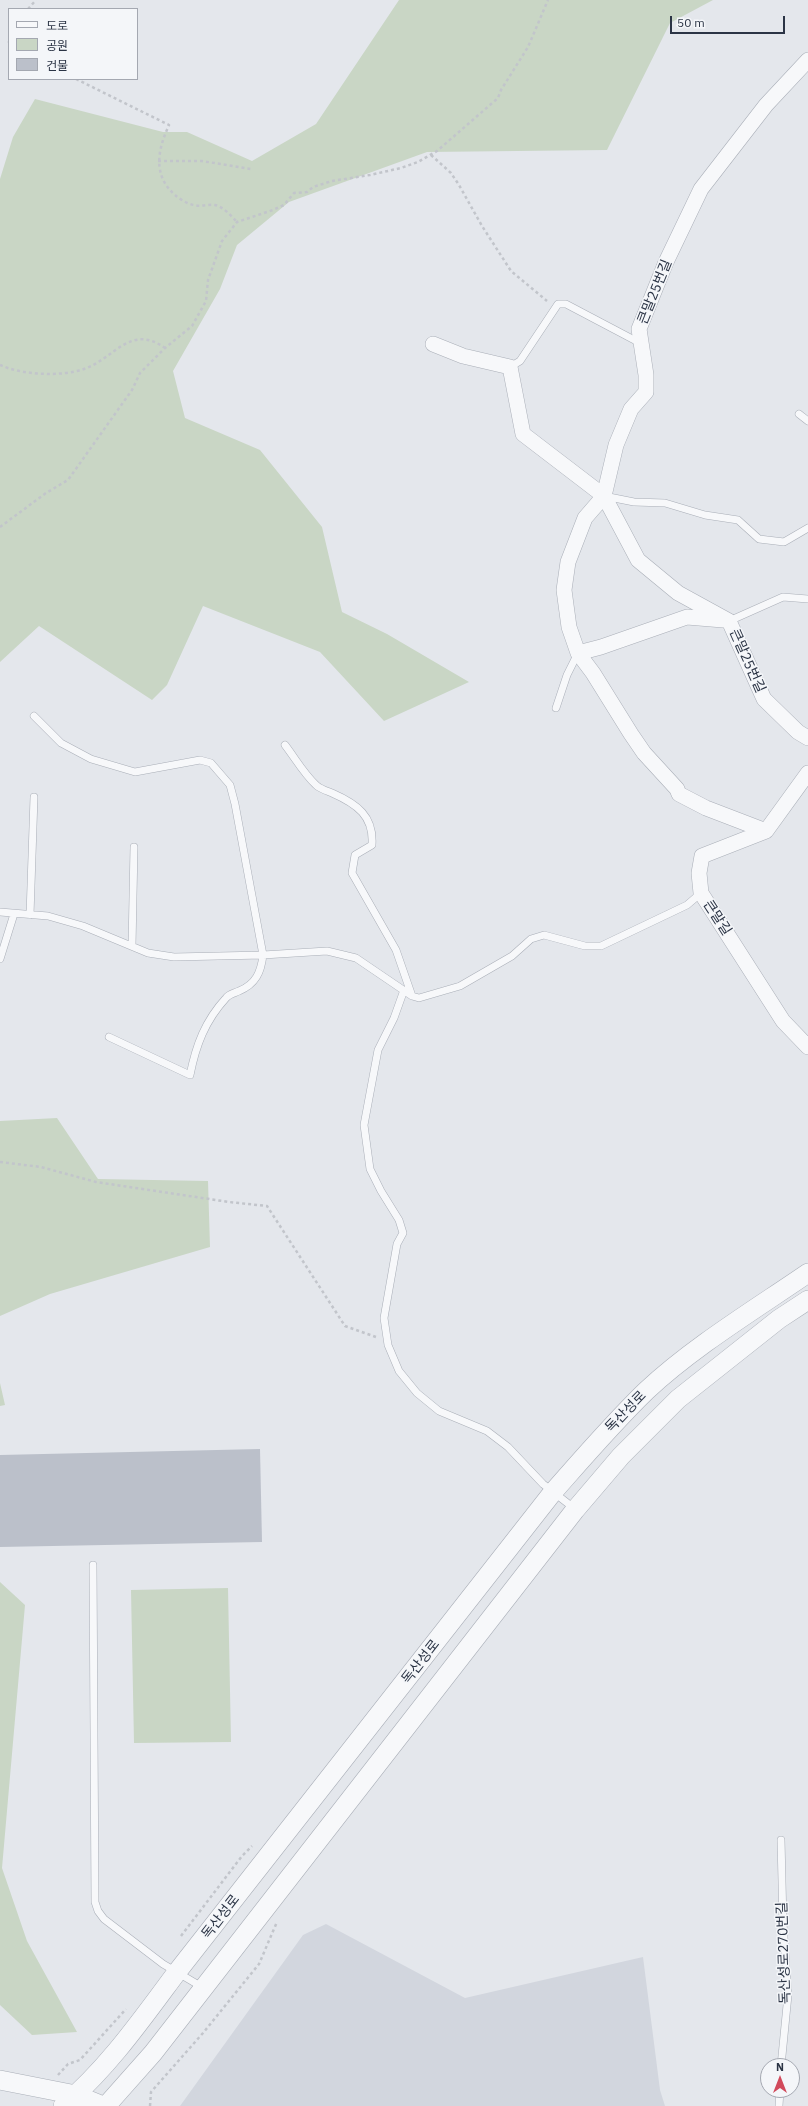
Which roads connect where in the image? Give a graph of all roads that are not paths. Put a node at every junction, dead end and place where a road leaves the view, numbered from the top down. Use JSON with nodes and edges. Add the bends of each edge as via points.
{"nodes":[{"id":1,"x":808,"y":60,"type":"edge"},
{"id":2,"x":640,"y":343,"type":"junction"},
{"id":3,"x":433,"y":344,"type":"dead end"},
{"id":4,"x":510,"y":367,"type":"junction"},
{"id":5,"x":799,"y":414,"type":"dead end"},
{"id":6,"x":808,"y":421,"type":"edge"},
{"id":7,"x":604,"y":496,"type":"junction"},
{"id":8,"x":808,"y":528,"type":"edge"},
{"id":9,"x":808,"y":599,"type":"edge"},
{"id":10,"x":729,"y":621,"type":"junction"},
{"id":11,"x":578,"y":653,"type":"junction"},
{"id":12,"x":556,"y":708,"type":"dead end"},
{"id":13,"x":34,"y":716,"type":"dead end"},
{"id":14,"x":808,"y":738,"type":"edge"},
{"id":15,"x":285,"y":746,"type":"dead end"},
{"id":16,"x":808,"y":773,"type":"edge"},
{"id":17,"x":34,"y":797,"type":"dead end"},
{"id":18,"x":766,"y":831,"type":"junction"},
{"id":19,"x":134,"y":847,"type":"dead end"},
{"id":20,"x":701,"y":893,"type":"junction"},
{"id":21,"x":0,"y":912,"type":"edge"},
{"id":22,"x":14,"y":914,"type":"junction"},
{"id":23,"x":30,"y":915,"type":"junction"},
{"id":24,"x":132,"y":946,"type":"junction"},
{"id":25,"x":263,"y":955,"type":"junction"},
{"id":26,"x":0,"y":960,"type":"edge"},
{"id":27,"x":404,"y":990,"type":"junction"},
{"id":28,"x":412,"y":996,"type":"junction"},
{"id":29,"x":108,"y":1037,"type":"dead end"},
{"id":30,"x":808,"y":1047,"type":"edge"},
{"id":31,"x":808,"y":1274,"type":"edge"},
{"id":32,"x":808,"y":1300,"type":"edge"},
{"id":33,"x":554,"y":1492,"type":"junction"},
{"id":34,"x":575,"y":1510,"type":"junction"},
{"id":35,"x":93,"y":1565,"type":"dead end"},
{"id":36,"x":781,"y":1840,"type":"dead end"},
{"id":37,"x":177,"y":1972,"type":"junction"},
{"id":38,"x":203,"y":1988,"type":"junction"},
{"id":39,"x":782,"y":2058,"type":"edge"},
{"id":40,"x":0,"y":2080,"type":"edge"},
{"id":41,"x":69,"y":2100,"type":"edge"},
{"id":42,"x":104,"y":2106,"type":"edge"}],
"edges":[{"from":1,"to":2,"type":"street","name":"큰말25번길","via":[[766,105],[701,189],[666,262],[639,329]]},
{"from":2,"to":4,"type":"lane","via":[[566,304],[558,304],[520,361]]},
{"from":2,"to":7,"type":"street","name":"큰말25번길","via":[[646,375],[646,392],[631,408],[616,445]]},
{"from":3,"to":4,"type":"street","via":[[463,356]]},
{"from":4,"to":7,"type":"street","via":[[523,434]]},
{"from":5,"to":6,"type":"lane"},
{"from":7,"to":8,"type":"lane","via":[[634,502],[666,503],[738,520],[759,539],[784,542]]},
{"from":7,"to":10,"type":"street","name":"큰말25번길","via":[[638,560],[678,593]]},
{"from":7,"to":11,"type":"street","via":[[585,518],[568,562],[564,590],[569,627]]},
{"from":9,"to":10,"type":"lane","via":[[783,597]]},
{"from":10,"to":11,"type":"street","via":[[687,617]]},
{"from":10,"to":14,"type":"street","name":"큰말25번길","via":[[764,700]]},
{"from":11,"to":12,"type":"lane","via":[[567,675]]},
{"from":11,"to":18,"type":"street","via":[[644,753],[679,794],[706,808]]},
{"from":13,"to":25,"type":"lane","via":[[61,743],[91,759],[135,772],[200,760],[211,763],[230,785],[232,792]]},
{"from":15,"to":28,"type":"lane","via":[[316,786],[362,810],[369,823],[373,832],[372,845],[355,855],[352,873],[396,950]]},
{"from":16,"to":18,"type":"street"},
{"from":17,"to":23,"type":"lane"},
{"from":18,"to":20,"type":"street","name":"큰말길","via":[[702,856],[699,873]]},
{"from":19,"to":24,"type":"lane"},
{"from":20,"to":28,"type":"lane","via":[[687,905],[601,946],[585,946],[544,935],[531,939],[512,956],[460,986],[419,998]]},
{"from":20,"to":30,"type":"street","name":"큰말길","via":[[783,1021]]},
{"from":21,"to":22,"type":"lane"},
{"from":22,"to":23,"type":"lane"},
{"from":22,"to":26,"type":"lane"},
{"from":23,"to":24,"type":"lane","via":[[55,918],[83,926]]},
{"from":24,"to":25,"type":"lane","via":[[148,953],[174,957]]},
{"from":25,"to":27,"type":"lane","via":[[327,951],[356,958]]},
{"from":25,"to":29,"type":"lane","via":[[261,972],[249,987],[227,996],[208,1020],[195,1050],[190,1075]]},
{"from":27,"to":28,"type":"lane"},
{"from":27,"to":33,"type":"lane","via":[[378,1050],[364,1125],[370,1169],[399,1220],[403,1233],[397,1244],[384,1318],[387,1341],[399,1370],[417,1392],[439,1411],[487,1431],[508,1447]]},
{"from":31,"to":33,"type":"street","name":"독산성로","via":[[711,1339],[646,1391]]},
{"from":32,"to":34,"type":"street","name":"독산성로","via":[[779,1319],[678,1399],[621,1456]]},
{"from":33,"to":34,"type":"lane"},
{"from":33,"to":37,"type":"street","name":"독산성로"},
{"from":34,"to":38,"type":"street","name":"독산성로"},
{"from":35,"to":37,"type":"lane","via":[[95,1902],[104,1920]]},
{"from":36,"to":39,"type":"lane","name":"독산성로270번길","via":[[788,1995]]},
{"from":37,"to":38,"type":"lane"},
{"from":37,"to":41,"type":"street","name":"독산성로","via":[[128,2038]]},
{"from":38,"to":42,"type":"street","name":"독산성로","via":[[153,2053]]},
{"from":40,"to":41,"type":"street","name":"독산성로"},
{"from":41,"to":42,"type":"street","name":"독산성로"}]}
